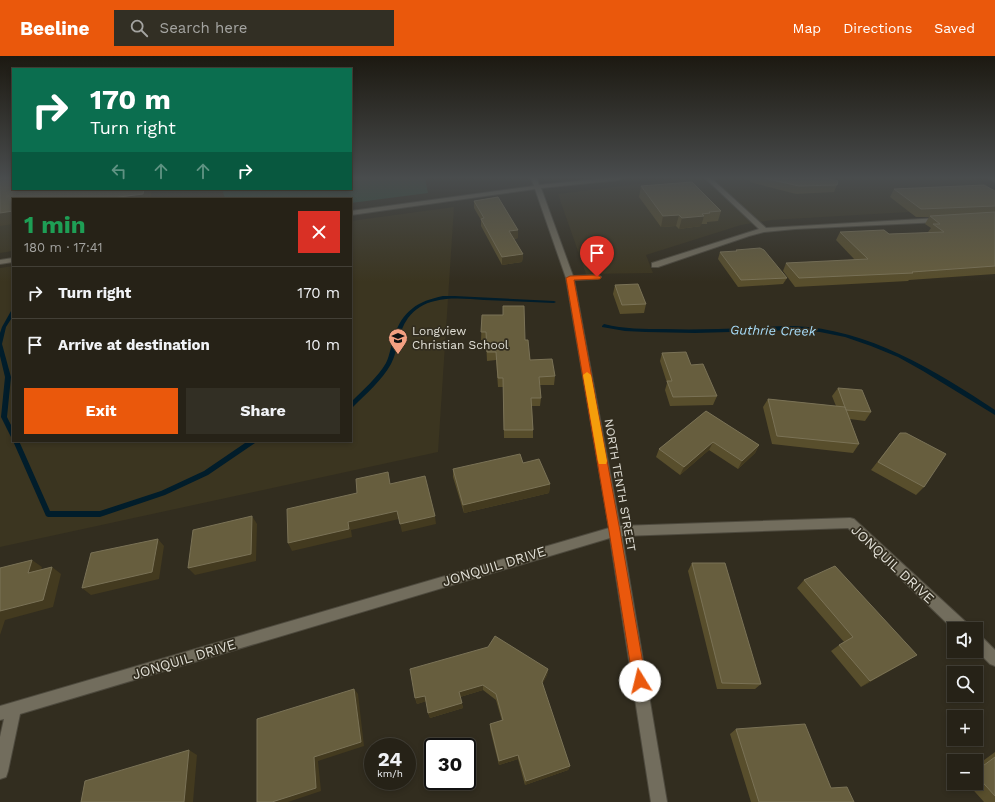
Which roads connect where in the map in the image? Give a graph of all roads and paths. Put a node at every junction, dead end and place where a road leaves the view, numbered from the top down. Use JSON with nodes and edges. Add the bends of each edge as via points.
{"nodes":[{"id":1,"x":546,"y":213,"type":"edge"},
{"id":2,"x":745,"y":213,"type":"edge"},
{"id":3,"x":944,"y":220,"type":"edge"},
{"id":4,"x":764,"y":230,"type":"junction"},
{"id":5,"x":12,"y":260,"type":"edge"},
{"id":6,"x":0,"y":262,"type":"edge"},
{"id":7,"x":655,"y":265,"type":"dead end"},
{"id":8,"x":597,"y":277,"type":"dead end"},
{"id":9,"x":570,"y":278,"type":"junction"},
{"id":10,"x":615,"y":531,"type":"junction"},
{"id":11,"x":956,"y":622,"type":"edge"},
{"id":12,"x":983,"y":648,"type":"edge"},
{"id":13,"x":995,"y":659,"type":"edge"},
{"id":14,"x":7,"y":711,"type":"edge"},
{"id":15,"x":0,"y":771,"type":"edge"},
{"id":16,"x":659,"y":802,"type":"edge"}],
"edges":[{"from":1,"to":9,"type":"street","name":"NORTH TENTH STREET"},
{"from":2,"to":4,"type":"street"},
{"from":3,"to":4,"type":"street"},
{"from":4,"to":7,"type":"street"},
{"from":5,"to":6,"type":"street"},
{"from":8,"to":9,"type":"street"},
{"from":9,"to":10,"type":"street","name":"NORTH TENTH STREET"},
{"from":10,"to":11,"type":"street","name":"JONQUIL DRIVE","via":[[850,523]]},
{"from":10,"to":14,"type":"street","name":"JONQUIL DRIVE"},
{"from":10,"to":16,"type":"street","name":"NORTH TENTH STREET"},
{"from":12,"to":13,"type":"street"},
{"from":14,"to":15,"type":"street"}]}
